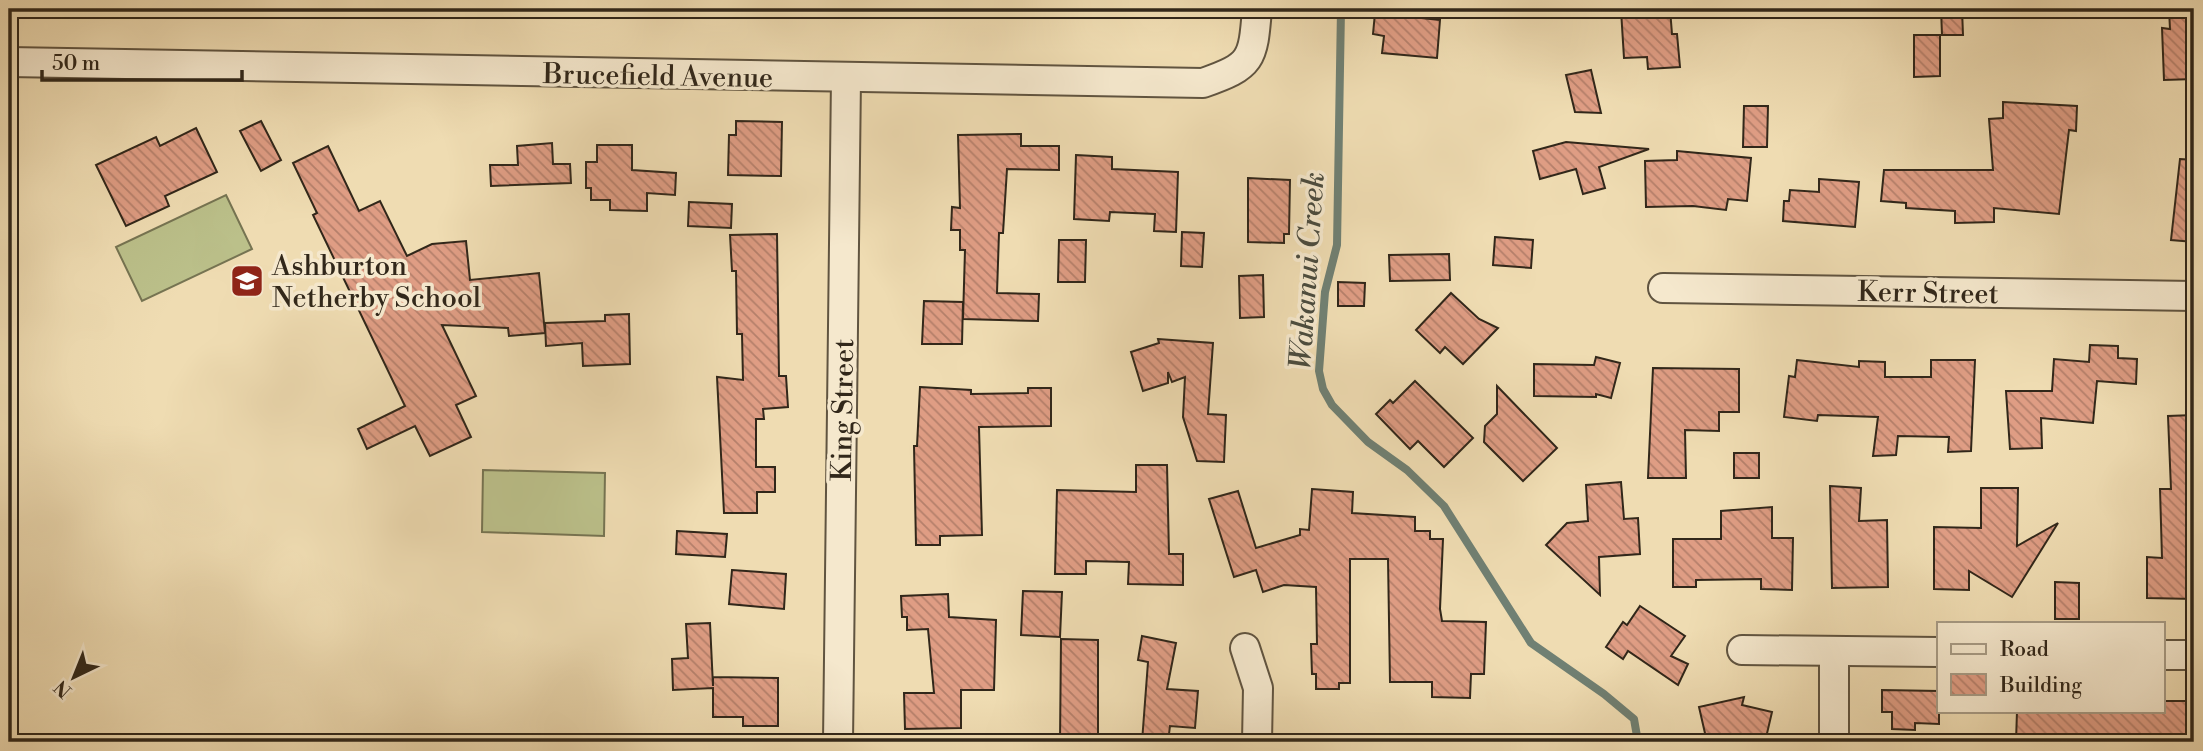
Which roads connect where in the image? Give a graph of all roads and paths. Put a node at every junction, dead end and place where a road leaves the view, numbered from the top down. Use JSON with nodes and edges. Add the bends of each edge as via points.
{"nodes":[{"id":1,"x":1257,"y":9,"type":"edge"},
{"id":2,"x":9,"y":62,"type":"edge"},
{"id":3,"x":846,"y":78,"type":"junction"},
{"id":4,"x":1663,"y":288,"type":"dead end"},
{"id":5,"x":2194,"y":296,"type":"edge"},
{"id":6,"x":1245,"y":648,"type":"dead end"},
{"id":7,"x":1742,"y":650,"type":"dead end"},
{"id":8,"x":1834,"y":651,"type":"junction"},
{"id":9,"x":1937,"y":652,"type":"edge"},
{"id":10,"x":2164,"y":655,"type":"edge"},
{"id":11,"x":2194,"y":655,"type":"edge"},
{"id":12,"x":838,"y":742,"type":"edge"},
{"id":13,"x":1257,"y":742,"type":"edge"},
{"id":14,"x":1834,"y":742,"type":"edge"}],
"edges":[{"from":1,"to":3,"type":"street","name":"Brucefield Avenue","via":[[1249,58],[1238,71],[1203,83]]},
{"from":2,"to":3,"type":"street","name":"Brucefield Avenue"},
{"from":3,"to":12,"type":"street","name":"King Street"},
{"from":4,"to":5,"type":"street","name":"Kerr Street"},
{"from":6,"to":13,"type":"street","via":[[1258,688]]},
{"from":7,"to":8,"type":"street"},
{"from":8,"to":9,"type":"street"},
{"from":8,"to":14,"type":"street"},
{"from":10,"to":11,"type":"street"}]}
